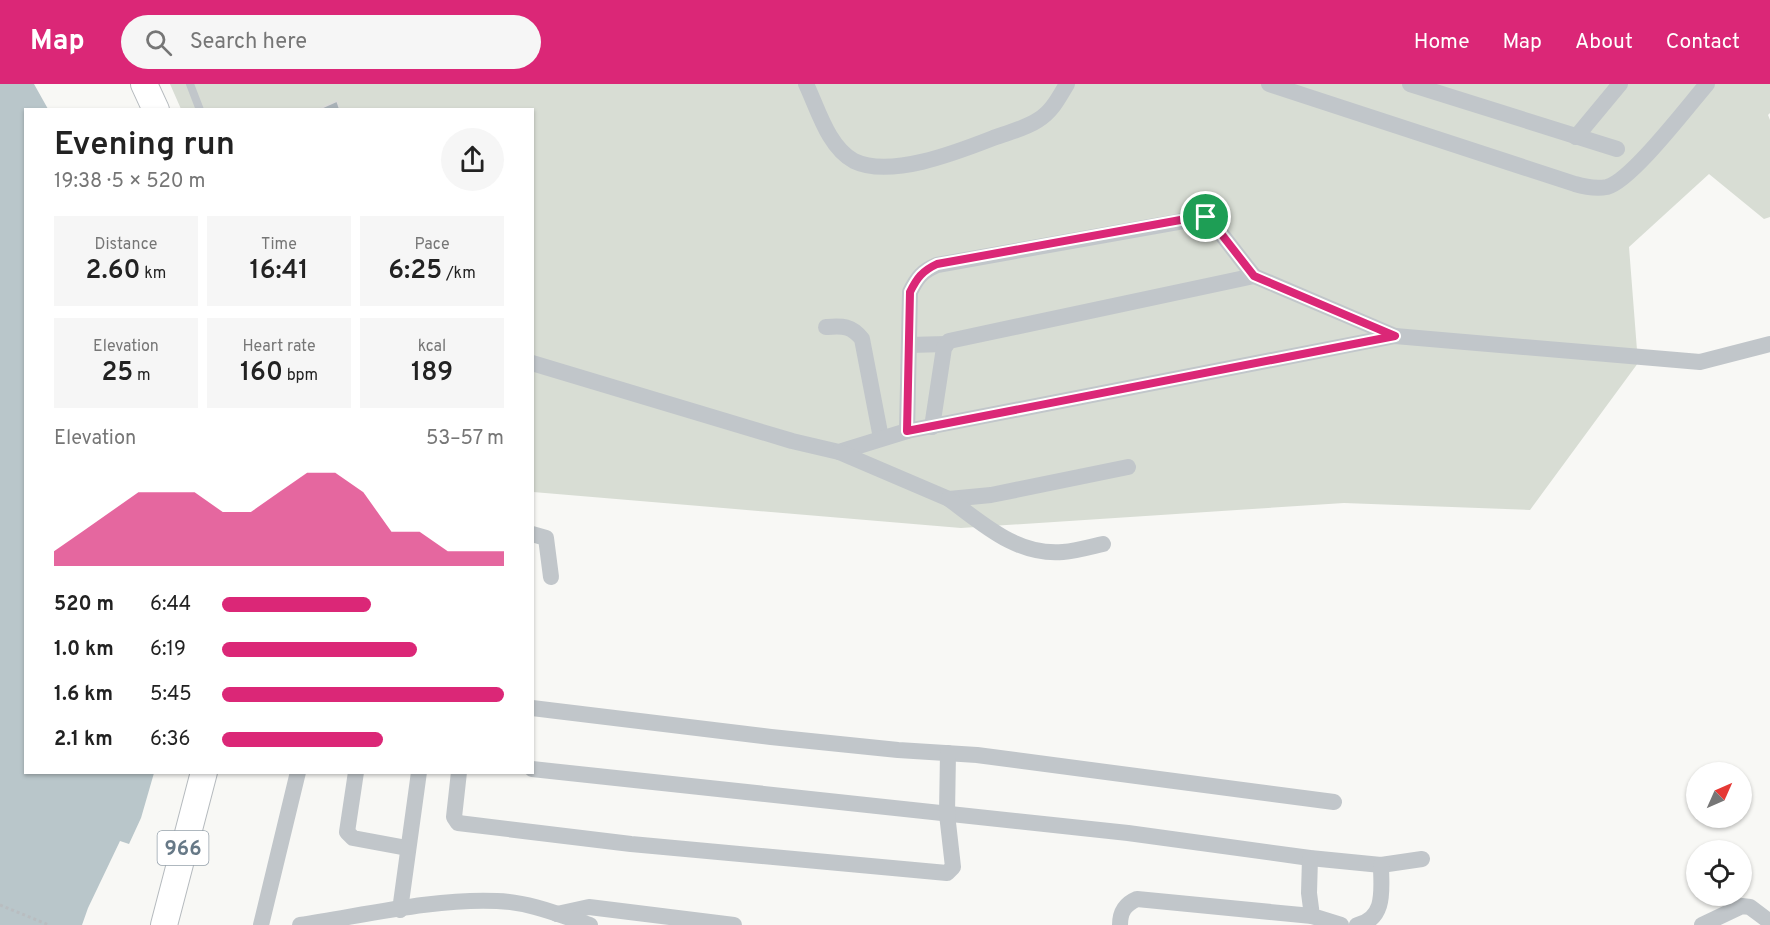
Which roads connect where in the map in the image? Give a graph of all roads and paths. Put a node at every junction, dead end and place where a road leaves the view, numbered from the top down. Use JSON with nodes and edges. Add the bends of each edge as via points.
{"nodes":[{"id":1,"x":144,"y":84,"type":"edge"},
{"id":2,"x":190,"y":84,"type":"edge"},
{"id":3,"x":806,"y":84,"type":"edge"},
{"id":4,"x":1067,"y":84,"type":"edge"},
{"id":5,"x":1269,"y":84,"type":"edge"},
{"id":6,"x":1410,"y":84,"type":"edge"},
{"id":7,"x":1620,"y":84,"type":"edge"},
{"id":8,"x":1707,"y":84,"type":"edge"},
{"id":9,"x":155,"y":108,"type":"edge"},
{"id":10,"x":199,"y":108,"type":"edge"},
{"id":11,"x":1576,"y":137,"type":"junction"},
{"id":12,"x":1617,"y":149,"type":"dead end"},
{"id":13,"x":1254,"y":276,"type":"junction"},
{"id":14,"x":826,"y":327,"type":"dead end"},
{"id":15,"x":1395,"y":336,"type":"junction"},
{"id":16,"x":946,"y":344,"type":"junction"},
{"id":17,"x":1770,"y":344,"type":"edge"},
{"id":18,"x":909,"y":345,"type":"junction"},
{"id":19,"x":534,"y":364,"type":"edge"},
{"id":20,"x":932,"y":427,"type":"junction"},
{"id":21,"x":907,"y":431,"type":"junction"},
{"id":22,"x":881,"y":438,"type":"junction"},
{"id":23,"x":839,"y":452,"type":"junction"},
{"id":24,"x":1128,"y":467,"type":"dead end"},
{"id":25,"x":949,"y":499,"type":"junction"},
{"id":26,"x":534,"y":534,"type":"edge"},
{"id":27,"x":1103,"y":544,"type":"dead end"},
{"id":28,"x":550,"y":577,"type":"dead end"},
{"id":29,"x":534,"y":708,"type":"edge"},
{"id":30,"x":948,"y":753,"type":"junction"},
{"id":31,"x":534,"y":769,"type":"edge"},
{"id":32,"x":203,"y":774,"type":"edge"},
{"id":33,"x":298,"y":774,"type":"edge"},
{"id":34,"x":356,"y":774,"type":"edge"},
{"id":35,"x":419,"y":774,"type":"edge"},
{"id":36,"x":459,"y":774,"type":"edge"},
{"id":37,"x":1334,"y":802,"type":"dead end"},
{"id":38,"x":947,"y":814,"type":"junction"},
{"id":39,"x":407,"y":848,"type":"junction"},
{"id":40,"x":1310,"y":858,"type":"junction"},
{"id":41,"x":1422,"y":859,"type":"dead end"},
{"id":42,"x":1381,"y":865,"type":"junction"},
{"id":43,"x":0,"y":905,"type":"edge"},
{"id":44,"x":400,"y":910,"type":"junction"},
{"id":45,"x":556,"y":914,"type":"junction"},
{"id":46,"x":1312,"y":916,"type":"junction"},
{"id":47,"x":1770,"y":922,"type":"edge"},
{"id":48,"x":49,"y":925,"type":"edge"},
{"id":49,"x":164,"y":925,"type":"edge"},
{"id":50,"x":261,"y":925,"type":"edge"},
{"id":51,"x":300,"y":925,"type":"edge"},
{"id":52,"x":590,"y":925,"type":"edge"},
{"id":53,"x":734,"y":925,"type":"edge"},
{"id":54,"x":1120,"y":925,"type":"edge"},
{"id":55,"x":1341,"y":925,"type":"edge"},
{"id":56,"x":1357,"y":925,"type":"edge"},
{"id":57,"x":1701,"y":925,"type":"edge"}],
"edges":[{"from":1,"to":9,"type":"main road"},
{"from":2,"to":10,"type":"lane"},
{"from":3,"to":4,"type":"street","via":[[838,148],[861,163],[892,166],[952,155],[1024,127],[1050,111]]},
{"from":5,"to":8,"type":"street","via":[[1594,188],[1609,187],[1631,170]]},
{"from":6,"to":11,"type":"street"},
{"from":7,"to":11,"type":"street"},
{"from":11,"to":12,"type":"street"},
{"from":13,"to":15,"type":"street"},
{"from":13,"to":16,"type":"street"},
{"from":13,"to":18,"type":"street","via":[[1206,217],[937,264],[916,278],[910,292]]},
{"from":14,"to":22,"type":"street","via":[[845,325],[861,339]]},
{"from":15,"to":17,"type":"street","via":[[1700,362]]},
{"from":15,"to":20,"type":"street"},
{"from":16,"to":18,"type":"street"},
{"from":16,"to":20,"type":"street"},
{"from":18,"to":21,"type":"street"},
{"from":19,"to":23,"type":"street"},
{"from":20,"to":21,"type":"street"},
{"from":21,"to":22,"type":"street"},
{"from":22,"to":23,"type":"street"},
{"from":23,"to":25,"type":"street"},
{"from":24,"to":25,"type":"street","via":[[992,495]]},
{"from":25,"to":27,"type":"street","via":[[1006,541],[1027,549],[1062,553]]},
{"from":26,"to":28,"type":"street","via":[[546,537]]},
{"from":29,"to":30,"type":"street","via":[[771,737]]},
{"from":30,"to":37,"type":"street"},
{"from":30,"to":38,"type":"street"},
{"from":31,"to":38,"type":"street"},
{"from":32,"to":49,"type":"main road","number":"966"},
{"from":33,"to":50,"type":"street"},
{"from":34,"to":39,"type":"street","via":[[347,832],[353,838]]},
{"from":35,"to":39,"type":"street"},
{"from":36,"to":38,"type":"street","via":[[454,817],[458,823],[631,844],[947,873],[952,867]]},
{"from":38,"to":40,"type":"street"},
{"from":39,"to":44,"type":"street"},
{"from":40,"to":42,"type":"street"},
{"from":40,"to":46,"type":"street"},
{"from":41,"to":42,"type":"street"},
{"from":42,"to":56,"type":"street","via":[[1382,903],[1369,920]]},
{"from":43,"to":48,"type":"path"},
{"from":44,"to":45,"type":"street","via":[[498,901]]},
{"from":44,"to":51,"type":"street"},
{"from":45,"to":52,"type":"street"},
{"from":45,"to":53,"type":"street","via":[[589,907]]},
{"from":46,"to":54,"type":"street","via":[[1137,899],[1123,909]]},
{"from":46,"to":55,"type":"street"},
{"from":47,"to":57,"type":"street","via":[[1750,907],[1742,906]]}]}
